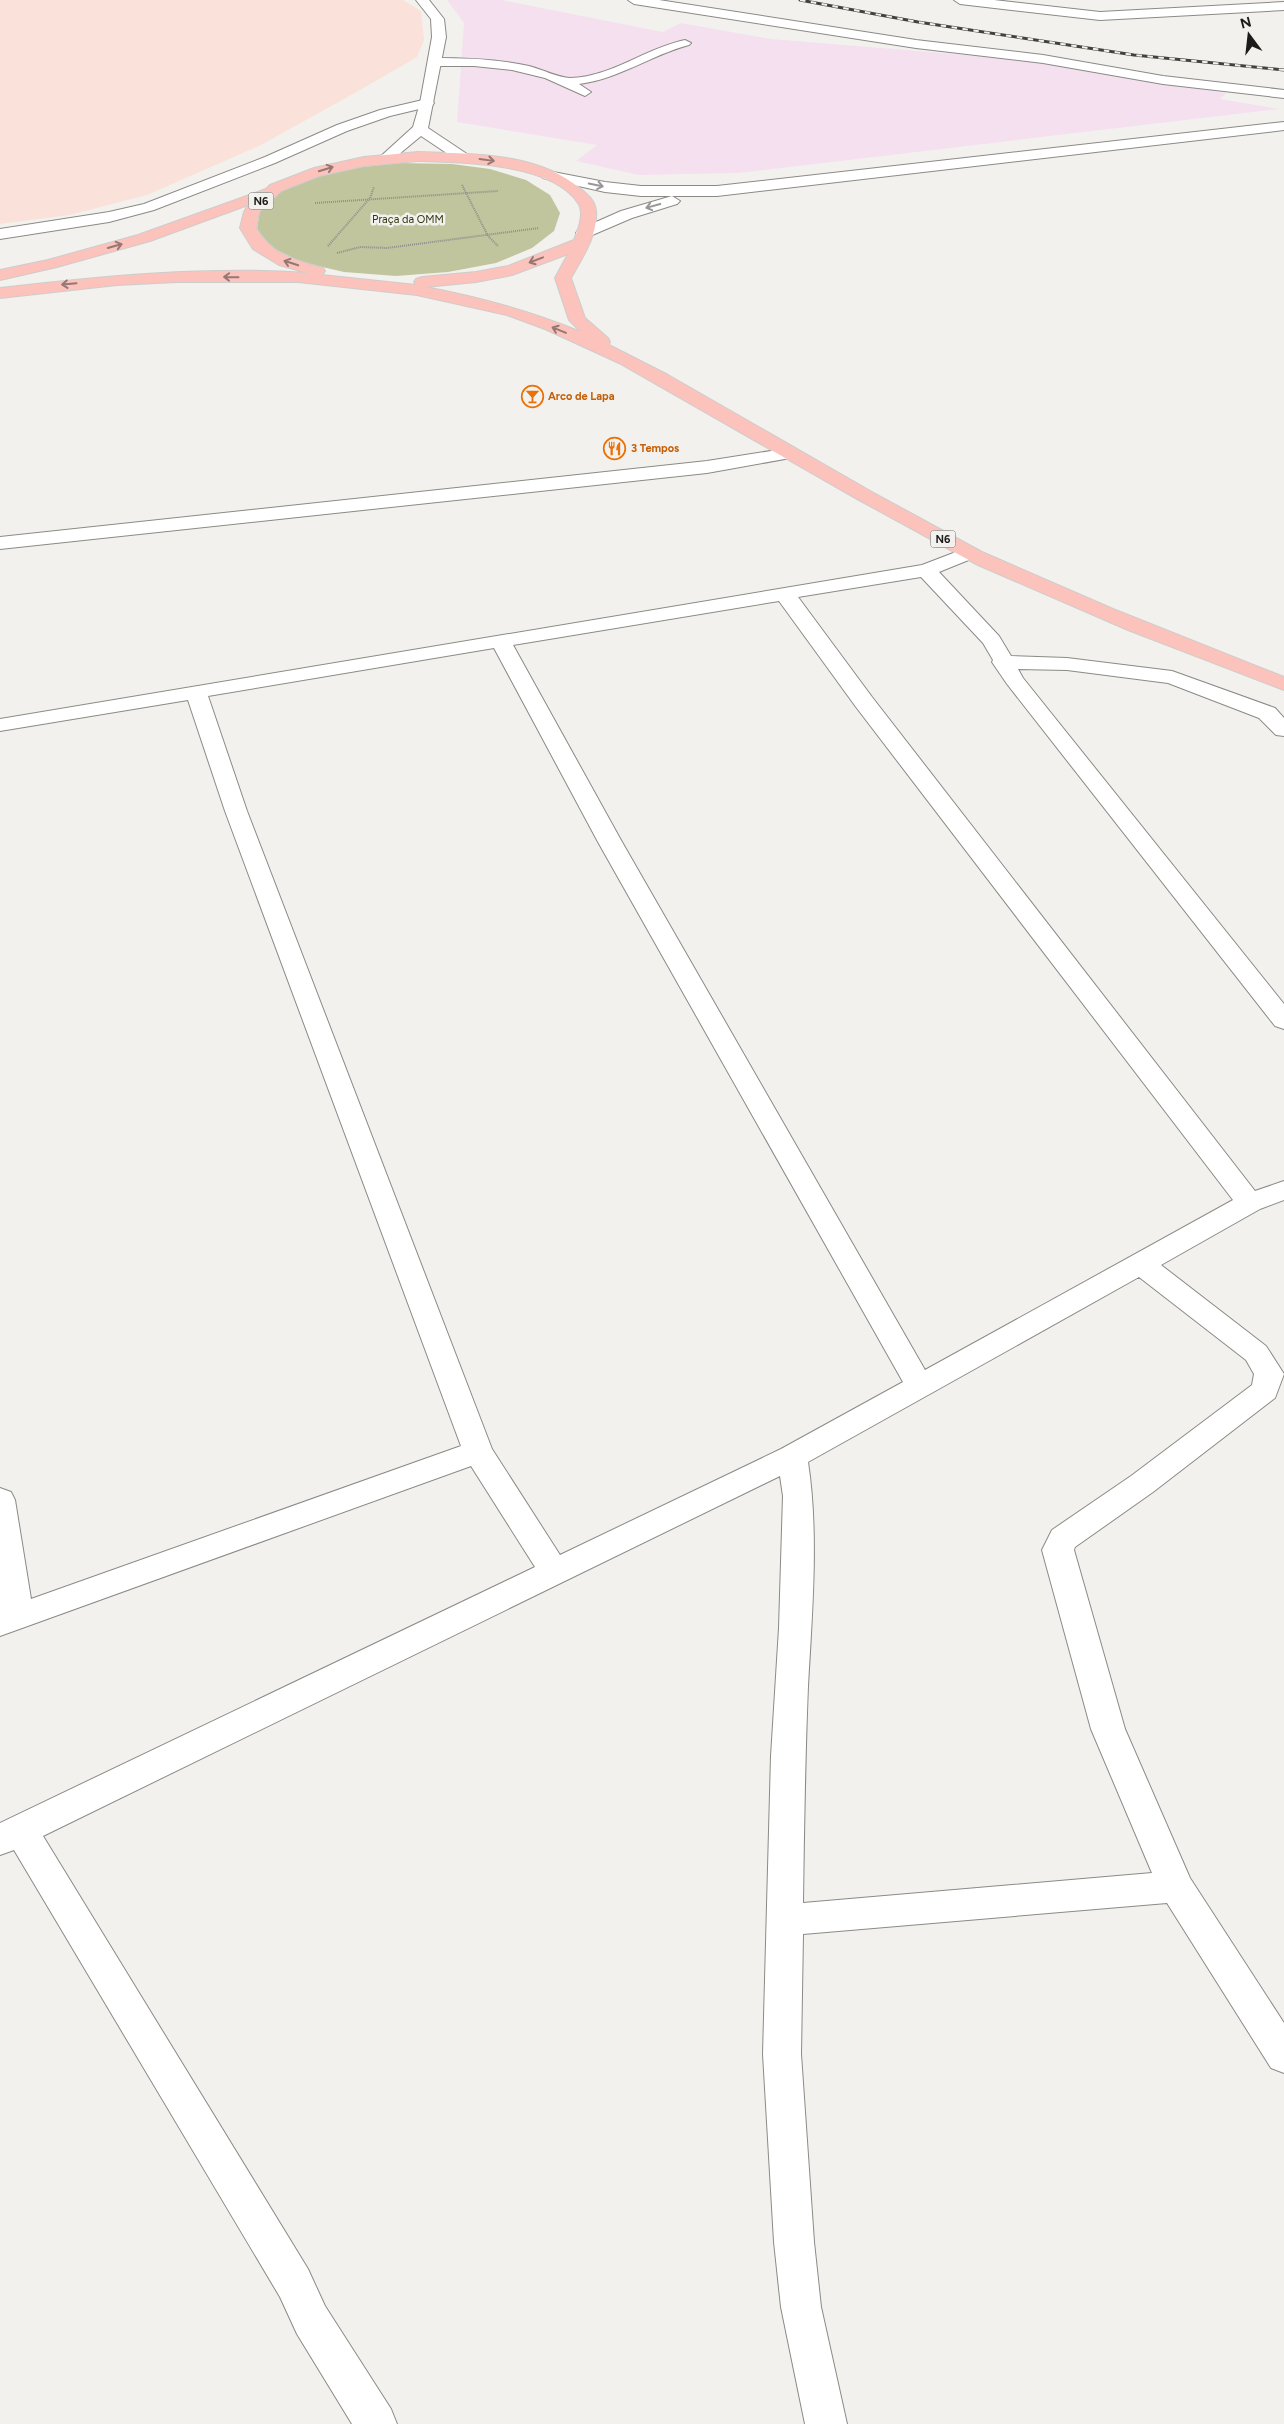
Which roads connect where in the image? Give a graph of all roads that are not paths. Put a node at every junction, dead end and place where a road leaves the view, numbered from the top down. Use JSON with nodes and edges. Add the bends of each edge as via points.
{"nodes":[{"id":1,"x":422,"y":0,"type":"edge"},
{"id":2,"x":634,"y":0,"type":"edge"},
{"id":3,"x":960,"y":0,"type":"edge"},
{"id":4,"x":1284,"y":6,"type":"edge"},
{"id":5,"x":685,"y":43,"type":"dead end"},
{"id":6,"x":434,"y":62,"type":"junction"},
{"id":7,"x":568,"y":82,"type":"junction"},
{"id":8,"x":585,"y":92,"type":"dead end"},
{"id":9,"x":1284,"y":94,"type":"edge"},
{"id":10,"x":427,"y":103,"type":"junction"},
{"id":11,"x":1284,"y":126,"type":"edge"},
{"id":12,"x":420,"y":129,"type":"junction"},
{"id":13,"x":456,"y":156,"type":"junction"},
{"id":14,"x":387,"y":158,"type":"junction"},
{"id":15,"x":548,"y":175,"type":"junction"},
{"id":16,"x":717,"y":191,"type":"junction"},
{"id":17,"x":269,"y":193,"type":"junction"},
{"id":18,"x":584,"y":233,"type":"junction"},
{"id":19,"x":0,"y":234,"type":"edge"},
{"id":20,"x":0,"y":275,"type":"edge"},
{"id":21,"x":368,"y":282,"type":"junction"},
{"id":22,"x":0,"y":292,"type":"edge"},
{"id":23,"x":620,"y":356,"type":"junction"},
{"id":24,"x":790,"y":453,"type":"junction"},
{"id":25,"x":0,"y":543,"type":"edge"},
{"id":26,"x":969,"y":553,"type":"junction"},
{"id":27,"x":926,"y":570,"type":"junction"},
{"id":28,"x":784,"y":593,"type":"junction"},
{"id":29,"x":501,"y":642,"type":"junction"},
{"id":30,"x":1002,"y":662,"type":"junction"},
{"id":31,"x":1284,"y":684,"type":"edge"},
{"id":32,"x":197,"y":694,"type":"junction"},
{"id":33,"x":0,"y":725,"type":"edge"},
{"id":34,"x":1284,"y":730,"type":"edge"},
{"id":35,"x":1284,"y":1021,"type":"edge"},
{"id":36,"x":1284,"y":1190,"type":"edge"},
{"id":37,"x":1250,"y":1203,"type":"junction"},
{"id":38,"x":1140,"y":1263,"type":"junction"},
{"id":39,"x":919,"y":1385,"type":"junction"},
{"id":40,"x":478,"y":1452,"type":"junction"},
{"id":41,"x":792,"y":1456,"type":"junction"},
{"id":42,"x":0,"y":1500,"type":"edge"},
{"id":43,"x":554,"y":1571,"type":"junction"},
{"id":44,"x":9,"y":1619,"type":"edge"},
{"id":45,"x":11,"y":1835,"type":"edge"},
{"id":46,"x":1176,"y":1887,"type":"junction"},
{"id":47,"x":785,"y":1920,"type":"junction"},
{"id":48,"x":1284,"y":2056,"type":"edge"},
{"id":49,"x":376,"y":2424,"type":"edge"},
{"id":50,"x":826,"y":2424,"type":"edge"}],
"edges":[{"from":1,"to":6,"type":"street","via":[[437,19],[439,37]]},
{"from":2,"to":9,"type":"street","via":[[916,44],[1043,59],[1163,80]]},
{"from":3,"to":4,"type":"street","via":[[1100,16]]},
{"from":5,"to":7,"type":"lane","via":[[649,54],[610,74]]},
{"from":6,"to":7,"type":"lane","via":[[518,66]]},
{"from":6,"to":10,"type":"street"},
{"from":7,"to":8,"type":"lane"},
{"from":10,"to":12,"type":"street"},
{"from":10,"to":19,"type":"street","via":[[342,128],[149,207],[109,217]]},
{"from":11,"to":16,"type":"street"},
{"from":12,"to":13,"type":"street"},
{"from":12,"to":14,"type":"street"},
{"from":13,"to":14,"type":"highway","number":"N6"},
{"from":13,"to":15,"type":"highway","number":"N6","one_way":true,"via":[[509,163]]},
{"from":17,"to":14,"type":"highway","number":"N6","one_way":true,"via":[[300,177],[340,165]]},
{"from":15,"to":16,"type":"street","one_way":true,"via":[[641,191]]},
{"from":15,"to":18,"type":"highway","number":"N6","via":[[571,187],[585,201],[589,216]]},
{"from":16,"to":18,"type":"street","one_way":true,"via":[[632,211]]},
{"from":20,"to":17,"type":"highway","number":"N6","one_way":true,"via":[[144,238]]},
{"from":21,"to":17,"type":"highway","number":"N6","one_way":true,"via":[[285,262],[260,246],[248,228],[254,208]]},
{"from":18,"to":21,"type":"highway","number":"N6","one_way":true,"via":[[512,270],[437,282]]},
{"from":18,"to":23,"type":"highway","number":"N6","via":[[563,278],[569,299],[576,320]]},
{"from":21,"to":22,"type":"highway","number":"N6","one_way":true,"via":[[156,278]]},
{"from":23,"to":21,"type":"highway","number":"N6","one_way":true,"via":[[522,316],[475,302]]},
{"from":23,"to":24,"type":"highway","number":"N6"},
{"from":24,"to":25,"type":"street","via":[[708,467]]},
{"from":24,"to":26,"type":"highway","number":"N6"},
{"from":26,"to":27,"type":"street"},
{"from":26,"to":31,"type":"highway","number":"N6","via":[[1138,628]]},
{"from":27,"to":28,"type":"street"},
{"from":27,"to":30,"type":"street","via":[[992,640]]},
{"from":28,"to":29,"type":"street"},
{"from":28,"to":37,"type":"street","via":[[864,702]]},
{"from":29,"to":32,"type":"street"},
{"from":29,"to":39,"type":"street","via":[[610,842]]},
{"from":30,"to":34,"type":"street","via":[[1067,664],[1172,677],[1267,713]]},
{"from":30,"to":35,"type":"street"},
{"from":32,"to":33,"type":"street"},
{"from":32,"to":40,"type":"street","via":[[236,811]]},
{"from":36,"to":37,"type":"street"},
{"from":37,"to":38,"type":"street"},
{"from":38,"to":39,"type":"street"},
{"from":38,"to":46,"type":"street","via":[[1256,1353],[1269,1374],[1266,1390],[1063,1539],[1058,1550],[1108,1729]]},
{"from":39,"to":41,"type":"street"},
{"from":40,"to":43,"type":"street"},
{"from":40,"to":44,"type":"street"},
{"from":41,"to":43,"type":"street"},
{"from":41,"to":47,"type":"street","via":[[798,1496]]},
{"from":42,"to":44,"type":"street"},
{"from":43,"to":45,"type":"street"},
{"from":45,"to":49,"type":"street","via":[[294,2284],[311,2320]]},
{"from":46,"to":47,"type":"street"},
{"from":46,"to":48,"type":"street"},
{"from":47,"to":50,"type":"street","via":[[782,2054],[794,2242],[801,2307]]}]}
